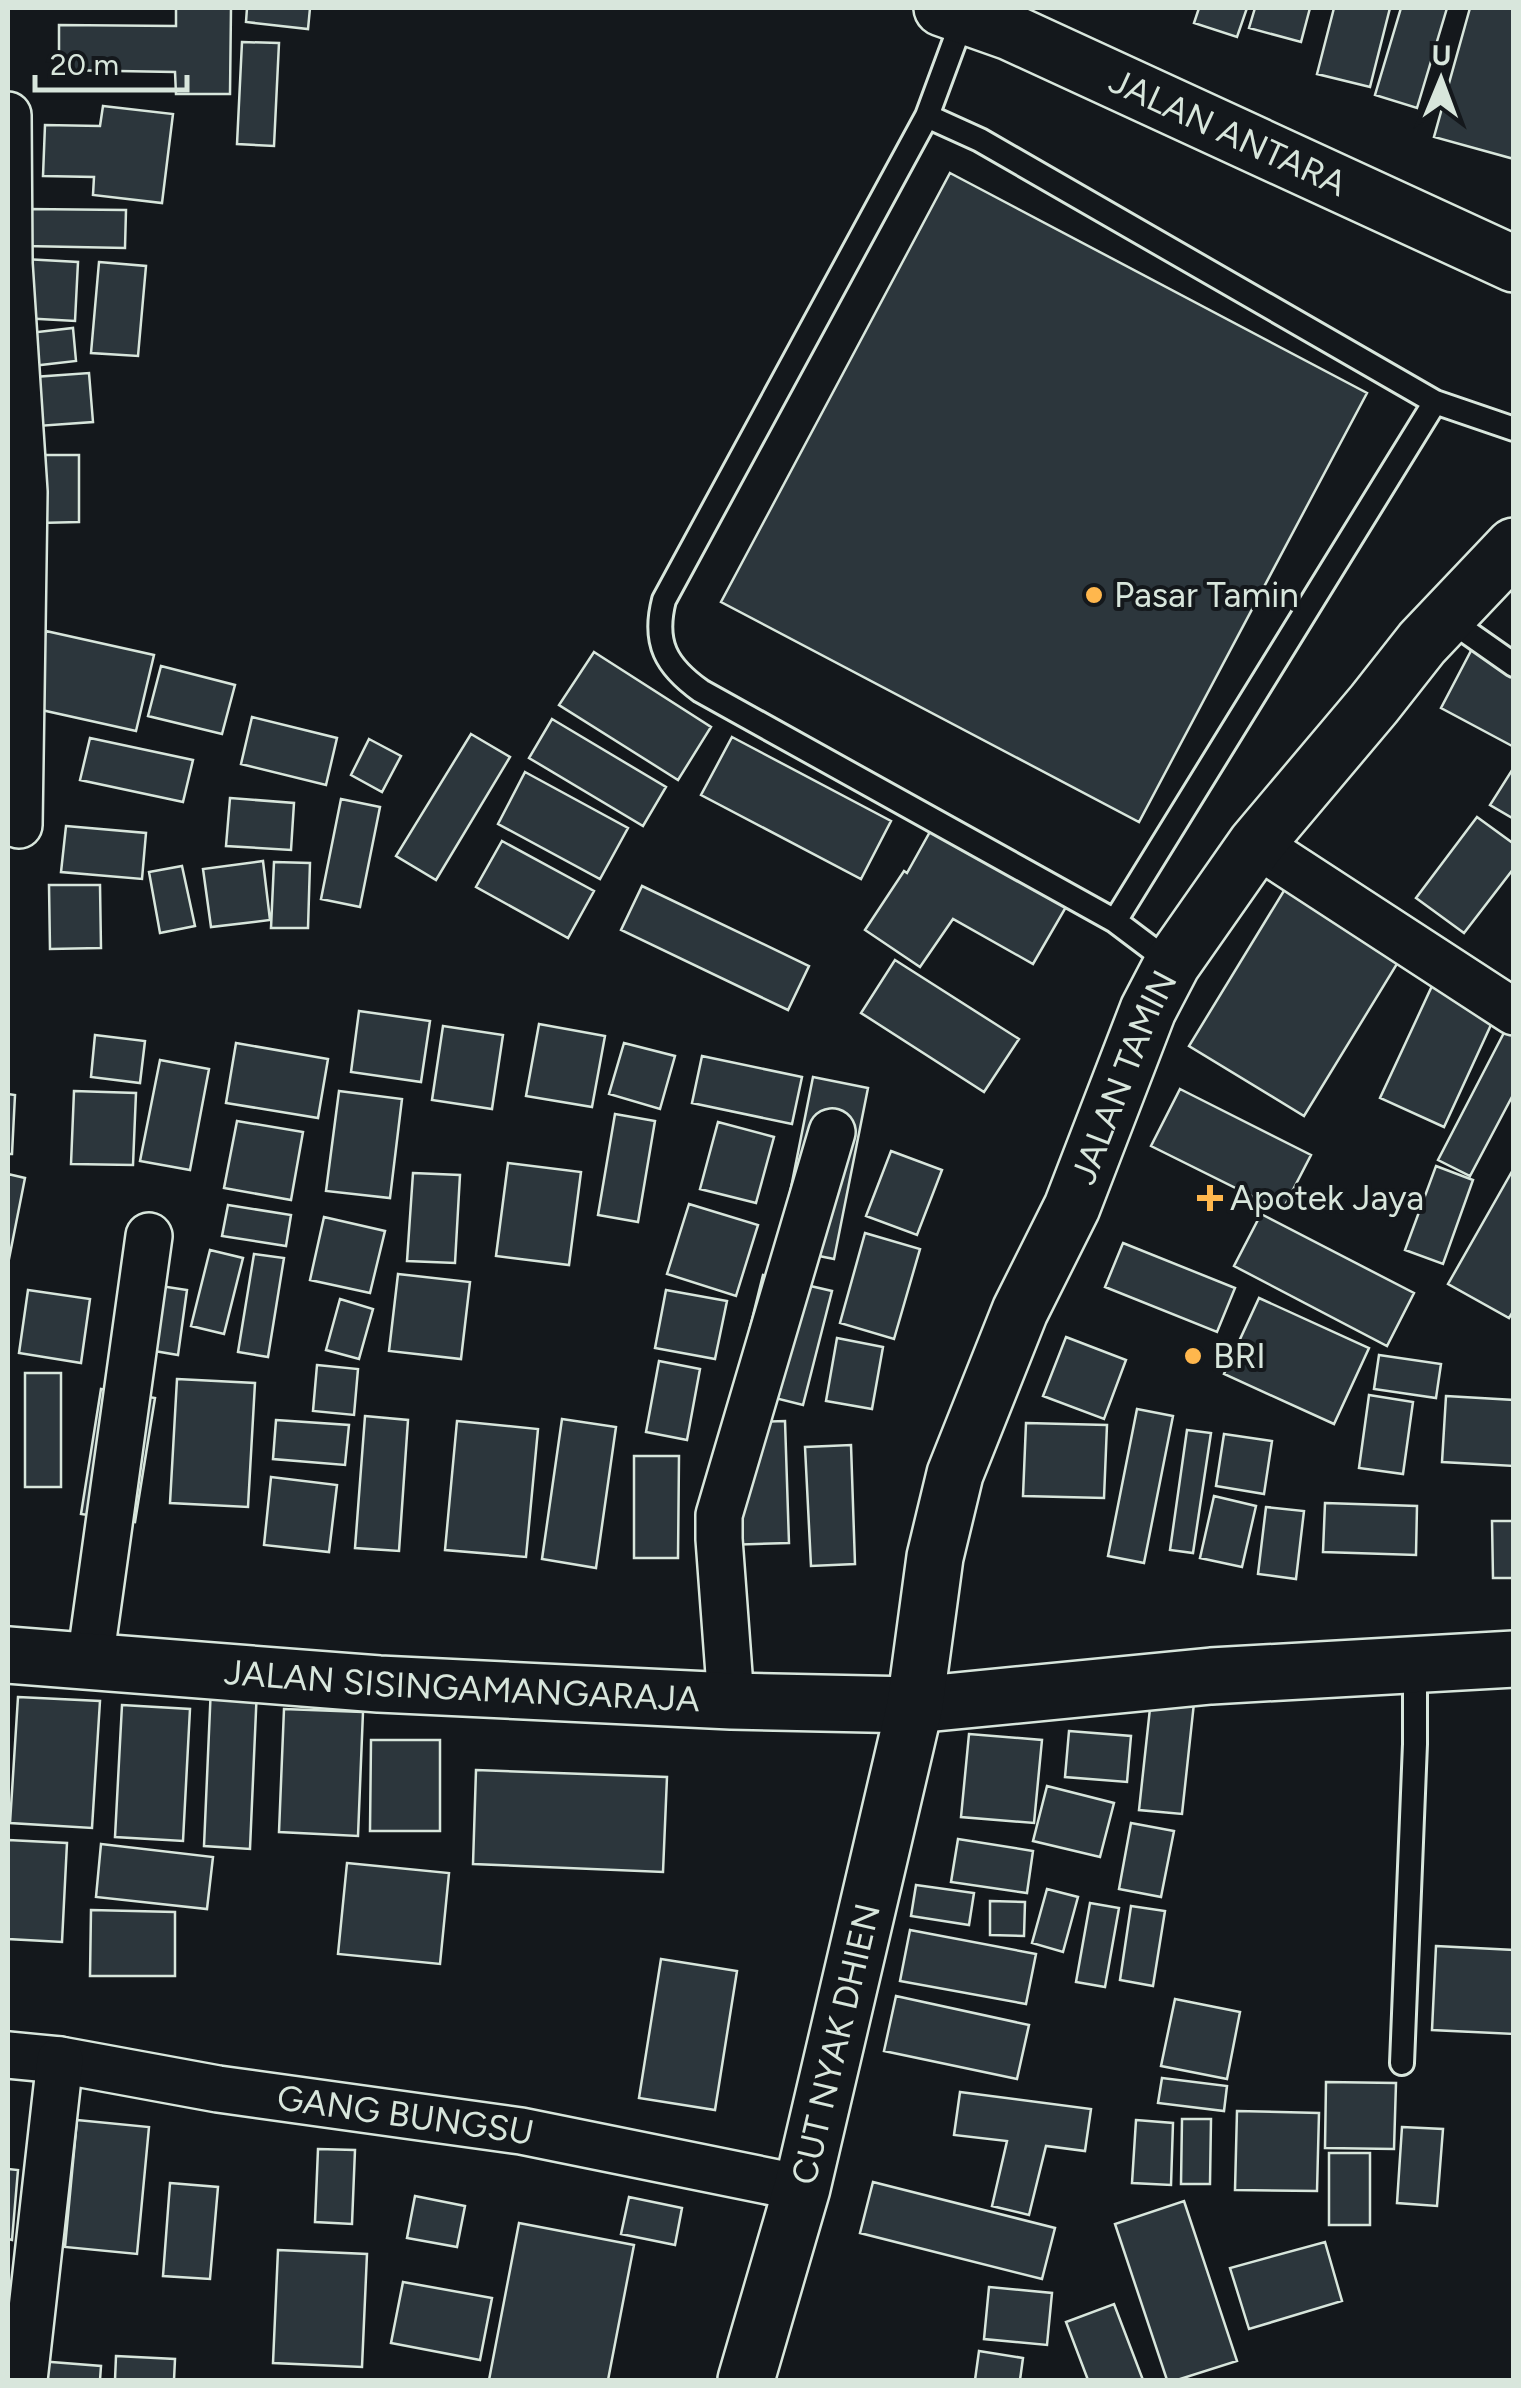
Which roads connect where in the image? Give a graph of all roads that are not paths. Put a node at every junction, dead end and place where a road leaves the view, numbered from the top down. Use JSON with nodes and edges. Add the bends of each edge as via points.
{"nodes":[{"id":1,"x":986,"y":16,"type":"edge"},
{"id":2,"x":8,"y":115,"type":"edge"},
{"id":3,"x":927,"y":116,"type":"junction"},
{"id":4,"x":1514,"y":264,"type":"edge"},
{"id":5,"x":1435,"y":402,"type":"junction"},
{"id":6,"x":1514,"y":429,"type":"edge"},
{"id":7,"x":1514,"y":546,"type":"edge"},
{"id":8,"x":1446,"y":618,"type":"junction"},
{"id":9,"x":14,"y":642,"type":"edge"},
{"id":10,"x":1514,"y":665,"type":"edge"},
{"id":11,"x":18,"y":825,"type":"dead end"},
{"id":12,"x":1256,"y":844,"type":"junction"},
{"id":13,"x":1115,"y":921,"type":"junction"},
{"id":14,"x":1172,"y":964,"type":"junction"},
{"id":15,"x":1514,"y":1012,"type":"edge"},
{"id":16,"x":832,"y":1132,"type":"dead end"},
{"id":17,"x":149,"y":1236,"type":"dead end"},
{"id":18,"x":8,"y":1654,"type":"edge"},
{"id":19,"x":1514,"y":1659,"type":"edge"},
{"id":20,"x":90,"y":1661,"type":"junction"},
{"id":21,"x":1415,"y":1663,"type":"junction"},
{"id":22,"x":731,"y":1700,"type":"junction"},
{"id":23,"x":915,"y":1705,"type":"junction"},
{"id":24,"x":8,"y":2055,"type":"edge"},
{"id":25,"x":60,"y":2060,"type":"junction"},
{"id":26,"x":1402,"y":2063,"type":"dead end"},
{"id":27,"x":802,"y":2188,"type":"junction"},
{"id":28,"x":24,"y":2380,"type":"edge"},
{"id":29,"x":746,"y":2380,"type":"edge"}],
"edges":[{"from":1,"to":3,"type":"lane"},
{"from":1,"to":4,"type":"main road","name":"JALAN ANTARA"},
{"from":2,"to":9,"type":"street","via":[[9,264],[24,492]]},
{"from":3,"to":5,"type":"lane","via":[[980,140]]},
{"from":3,"to":13,"type":"lane","via":[[664,600],[662,641],[680,676],[701,691]]},
{"from":5,"to":6,"type":"lane"},
{"from":5,"to":13,"type":"lane"},
{"from":7,"to":8,"type":"main road","name":"JALAN TAMIN"},
{"from":8,"to":10,"type":"lane"},
{"from":8,"to":12,"type":"main road","name":"JALAN TAMIN"},
{"from":9,"to":11,"type":"street"},
{"from":12,"to":14,"type":"main road","name":"JALAN TAMIN"},
{"from":12,"to":15,"type":"street"},
{"from":13,"to":14,"type":"lane"},
{"from":14,"to":23,"type":"main road","name":"JALAN TAMIN","via":[[955,1474],[935,1557]]},
{"from":16,"to":22,"type":"street","via":[[720,1514]]},
{"from":17,"to":20,"type":"street"},
{"from":18,"to":20,"type":"main road","name":"JALAN SISINGAMANGARAJA"},
{"from":19,"to":21,"type":"main road","name":"JALAN SISINGAMANGARAJA"},
{"from":20,"to":22,"type":"main road","name":"JALAN SISINGAMANGARAJA","via":[[379,1684]]},
{"from":21,"to":23,"type":"main road","name":"JALAN SISINGAMANGARAJA"},
{"from":21,"to":26,"type":"lane"},
{"from":22,"to":23,"type":"main road","name":"JALAN SISINGAMANGARAJA"},
{"from":23,"to":27,"type":"main road","name":"CUT NYAK DHIEN"},
{"from":24,"to":25,"type":"street","name":"GANG BUNGSU"},
{"from":25,"to":27,"type":"street","name":"GANG BUNGSU","via":[[521,2131]]},
{"from":25,"to":28,"type":"street"},
{"from":27,"to":29,"type":"main road","name":"CUT NYAK DHIEN"}]}
